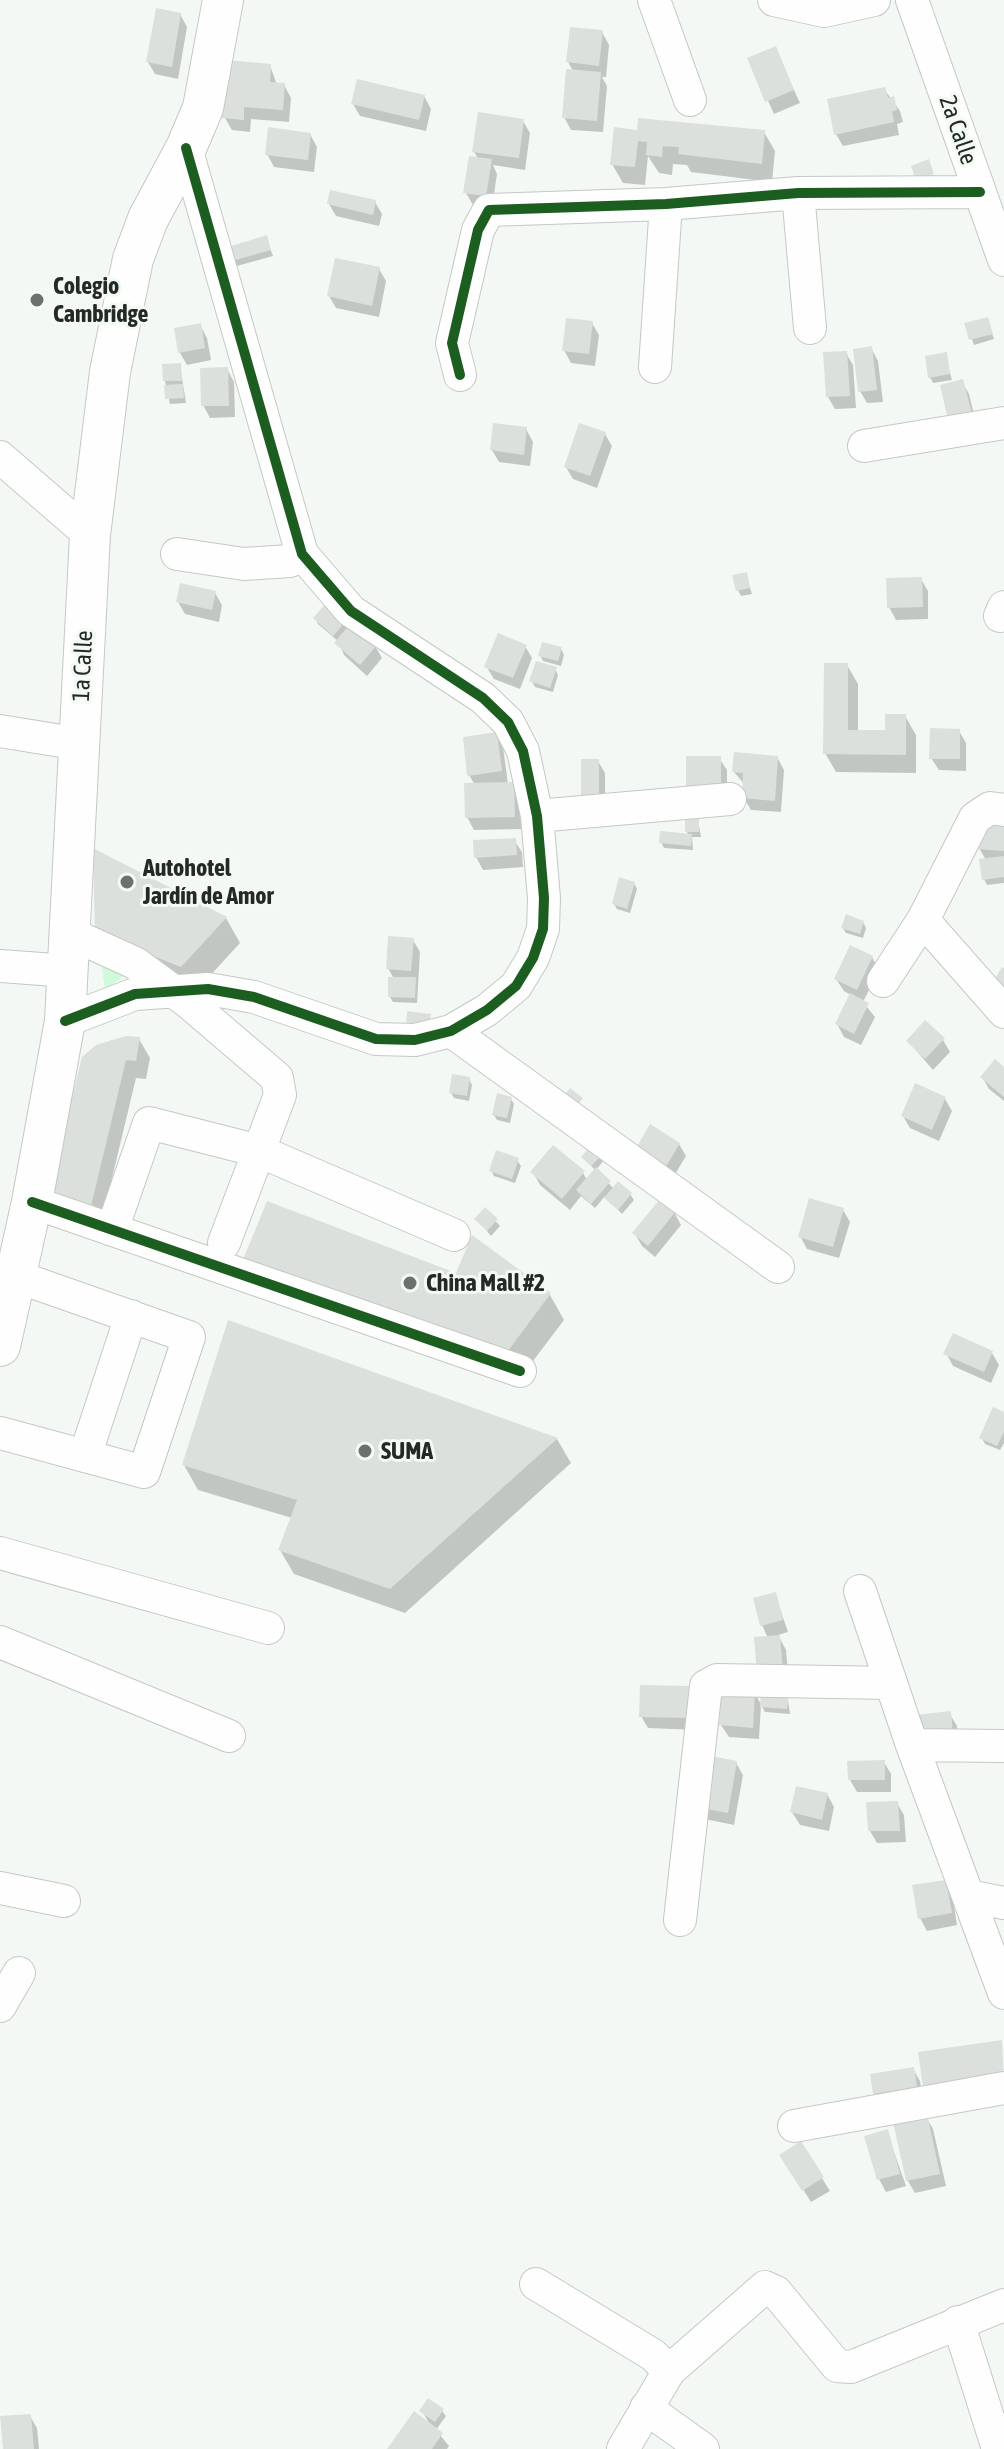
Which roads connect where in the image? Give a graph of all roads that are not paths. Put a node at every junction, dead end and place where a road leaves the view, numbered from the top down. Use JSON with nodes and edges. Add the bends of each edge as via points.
{"nodes":[{"id":1,"x":223,"y":0,"type":"edge"},
{"id":2,"x":654,"y":0,"type":"edge"},
{"id":3,"x":774,"y":0,"type":"edge"},
{"id":4,"x":874,"y":0,"type":"edge"},
{"id":5,"x":912,"y":0,"type":"edge"},
{"id":6,"x":690,"y":100,"type":"dead end"},
{"id":7,"x":186,"y":148,"type":"junction"},
{"id":8,"x":980,"y":192,"type":"junction"},
{"id":9,"x":798,"y":193,"type":"junction"},
{"id":10,"x":666,"y":204,"type":"junction"},
{"id":11,"x":1004,"y":260,"type":"edge"},
{"id":12,"x":810,"y":328,"type":"dead end"},
{"id":13,"x":655,"y":367,"type":"dead end"},
{"id":14,"x":460,"y":375,"type":"dead end"},
{"id":15,"x":1004,"y":423,"type":"edge"},
{"id":16,"x":864,"y":446,"type":"dead end"},
{"id":17,"x":0,"y":457,"type":"edge"},
{"id":18,"x":90,"y":535,"type":"junction"},
{"id":19,"x":177,"y":554,"type":"dead end"},
{"id":20,"x":302,"y":554,"type":"junction"},
{"id":21,"x":0,"y":731,"type":"edge"},
{"id":22,"x":80,"y":744,"type":"junction"},
{"id":23,"x":730,"y":799,"type":"dead end"},
{"id":24,"x":1004,"y":810,"type":"edge"},
{"id":25,"x":537,"y":816,"type":"junction"},
{"id":26,"x":923,"y":920,"type":"junction"},
{"id":27,"x":70,"y":953,"type":"junction"},
{"id":28,"x":0,"y":966,"type":"edge"},
{"id":29,"x":883,"y":981,"type":"dead end"},
{"id":30,"x":170,"y":990,"type":"junction"},
{"id":31,"x":1004,"y":1012,"type":"edge"},
{"id":32,"x":65,"y":1021,"type":"junction"},
{"id":33,"x":451,"y":1031,"type":"junction"},
{"id":34,"x":259,"y":1151,"type":"junction"},
{"id":35,"x":32,"y":1202,"type":"junction"},
{"id":36,"x":112,"y":1230,"type":"junction"},
{"id":37,"x":454,"y":1235,"type":"dead end"},
{"id":38,"x":224,"y":1243,"type":"dead end"},
{"id":39,"x":778,"y":1267,"type":"dead end"},
{"id":40,"x":15,"y":1276,"type":"junction"},
{"id":41,"x":131,"y":1316,"type":"junction"},
{"id":42,"x":0,"y":1346,"type":"edge"},
{"id":43,"x":520,"y":1371,"type":"dead end"},
{"id":44,"x":0,"y":1433,"type":"edge"},
{"id":45,"x":85,"y":1456,"type":"junction"},
{"id":46,"x":0,"y":1553,"type":"edge"},
{"id":47,"x":860,"y":1591,"type":"dead end"},
{"id":48,"x":268,"y":1628,"type":"dead end"},
{"id":49,"x":0,"y":1642,"type":"edge"},
{"id":50,"x":891,"y":1683,"type":"junction"},
{"id":51,"x":229,"y":1736,"type":"dead end"},
{"id":52,"x":912,"y":1745,"type":"junction"},
{"id":53,"x":1004,"y":1746,"type":"edge"},
{"id":54,"x":0,"y":1888,"type":"edge"},
{"id":55,"x":968,"y":1896,"type":"junction"},
{"id":56,"x":64,"y":1901,"type":"dead end"},
{"id":57,"x":1004,"y":1903,"type":"edge"},
{"id":58,"x":680,"y":1920,"type":"dead end"},
{"id":59,"x":19,"y":1973,"type":"dead end"},
{"id":60,"x":1004,"y":1993,"type":"edge"},
{"id":61,"x":0,"y":2006,"type":"edge"},
{"id":62,"x":1004,"y":2088,"type":"edge"},
{"id":63,"x":794,"y":2126,"type":"dead end"},
{"id":64,"x":536,"y":2284,"type":"dead end"},
{"id":65,"x":1004,"y":2305,"type":"edge"},
{"id":66,"x":958,"y":2322,"type":"junction"},
{"id":67,"x":669,"y":2371,"type":"junction"},
{"id":68,"x":638,"y":2435,"type":"edge"},
{"id":69,"x":703,"y":2449,"type":"edge"},
{"id":70,"x":998,"y":2449,"type":"edge"}],
"edges":[{"from":1,"to":7,"type":"main road","name":"1a Calle","via":[[203,108]]},
{"from":2,"to":6,"type":"street"},
{"from":3,"to":4,"type":"street","via":[[824,11]]},
{"from":5,"to":8,"type":"street","name":"2a Calle"},
{"from":7,"to":18,"type":"main road","name":"1a Calle","via":[[133,259],[110,372]]},
{"from":7,"to":20,"type":"street"},
{"from":8,"to":9,"type":"street"},
{"from":8,"to":11,"type":"street","name":"2a Calle"},
{"from":9,"to":10,"type":"street"},
{"from":9,"to":12,"type":"street"},
{"from":10,"to":13,"type":"street"},
{"from":10,"to":14,"type":"street","via":[[489,210],[478,230],[452,343]]},
{"from":15,"to":16,"type":"street"},
{"from":17,"to":18,"type":"street"},
{"from":18,"to":22,"type":"main road","name":"1a Calle"},
{"from":19,"to":20,"type":"street","via":[[272,564]]},
{"from":20,"to":25,"type":"street","via":[[351,611],[483,698],[508,722],[523,751]]},
{"from":21,"to":22,"type":"street"},
{"from":22,"to":27,"type":"main road","name":"1a Calle"},
{"from":23,"to":25,"type":"street"},
{"from":24,"to":26,"type":"street","via":[[990,808],[975,818]]},
{"from":25,"to":33,"type":"street","via":[[544,898],[543,929],[533,958],[516,986]]},
{"from":26,"to":29,"type":"street"},
{"from":26,"to":31,"type":"street"},
{"from":27,"to":28,"type":"street"},
{"from":27,"to":30,"type":"street","via":[[135,963]]},
{"from":27,"to":32,"type":"main road","name":"1a Calle"},
{"from":30,"to":32,"type":"street","via":[[135,994]]},
{"from":30,"to":33,"type":"street","via":[[208,989],[254,997],[376,1039],[415,1040]]},
{"from":30,"to":34,"type":"street","via":[[277,1078],[280,1095]]},
{"from":32,"to":35,"type":"main road","name":"1a Calle"},
{"from":33,"to":39,"type":"street"},
{"from":34,"to":36,"type":"street","via":[[149,1123]]},
{"from":34,"to":37,"type":"street"},
{"from":34,"to":38,"type":"street"},
{"from":35,"to":36,"type":"street"},
{"from":35,"to":40,"type":"main road","name":"1a Calle"},
{"from":36,"to":43,"type":"street"},
{"from":40,"to":41,"type":"street"},
{"from":40,"to":42,"type":"main road","name":"1a Calle"},
{"from":41,"to":45,"type":"street"},
{"from":41,"to":45,"type":"street","via":[[189,1337],[144,1472]]},
{"from":44,"to":45,"type":"street"},
{"from":46,"to":48,"type":"street"},
{"from":47,"to":50,"type":"street"},
{"from":49,"to":51,"type":"street"},
{"from":50,"to":52,"type":"street"},
{"from":50,"to":58,"type":"street","via":[[717,1680],[706,1686]]},
{"from":52,"to":53,"type":"street"},
{"from":52,"to":55,"type":"street"},
{"from":54,"to":56,"type":"street"},
{"from":55,"to":57,"type":"street"},
{"from":55,"to":60,"type":"street"},
{"from":59,"to":61,"type":"street"},
{"from":62,"to":63,"type":"street"},
{"from":64,"to":67,"type":"street","via":[[653,2355]]},
{"from":65,"to":66,"type":"street"},
{"from":66,"to":67,"type":"street","via":[[851,2367],[837,2366],[776,2292],[765,2287]]},
{"from":66,"to":70,"type":"street"},
{"from":67,"to":68,"type":"street"},
{"from":68,"to":69,"type":"street"}]}
